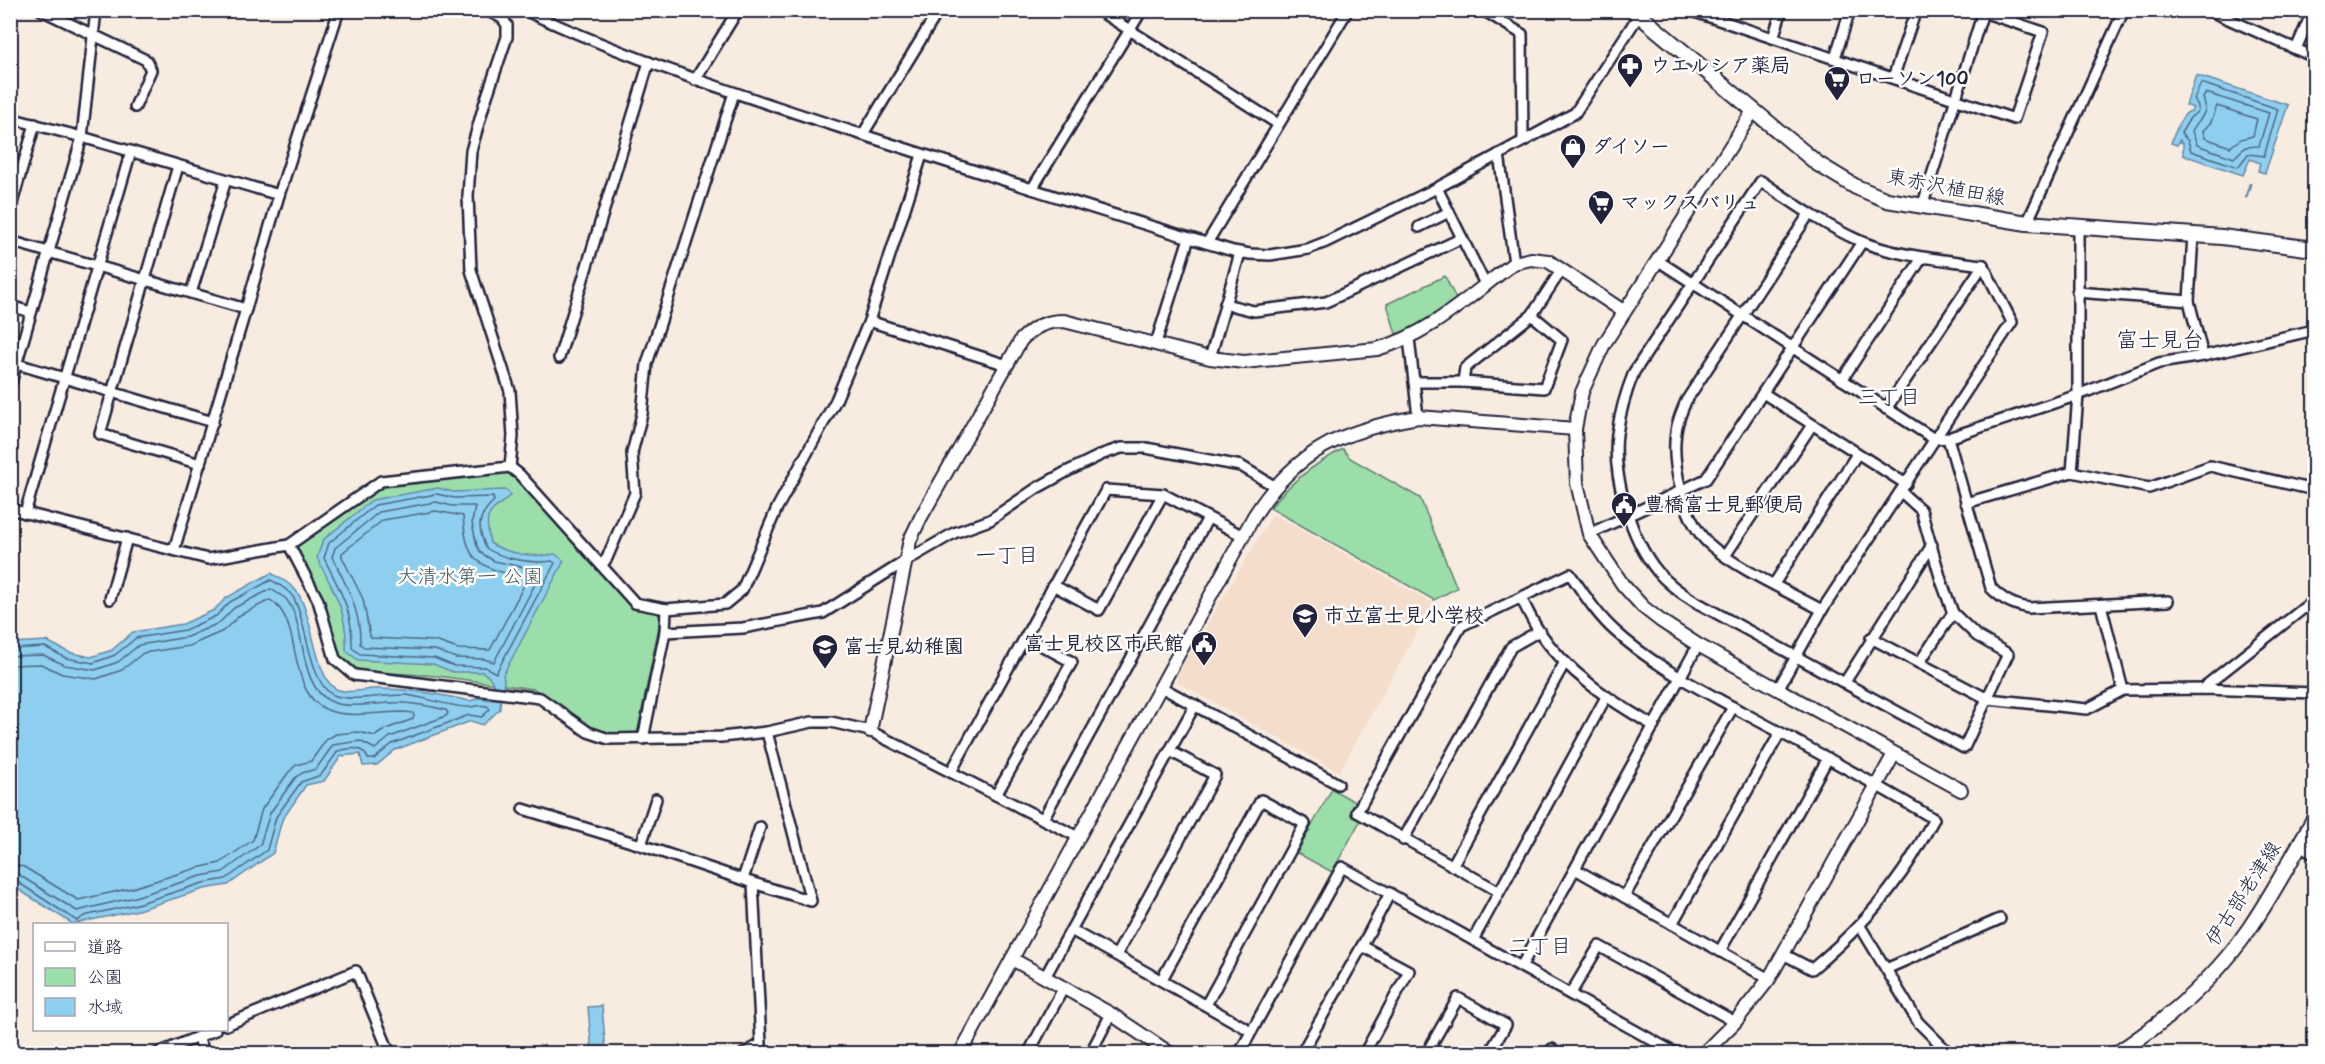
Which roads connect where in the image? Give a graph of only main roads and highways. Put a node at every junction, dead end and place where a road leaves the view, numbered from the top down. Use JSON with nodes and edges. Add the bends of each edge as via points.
{"nodes":[{"id":1,"x":1636,"y":13,"type":"edge"},
{"id":2,"x":2314,"y":249,"type":"edge"},
{"id":3,"x":2314,"y":819,"type":"edge"},
{"id":4,"x":2116,"y":1053,"type":"edge"}],
"edges":[{"from":1,"to":2,"type":"main road","name":"東赤沢植田線","via":[[1818,164],[1887,200],[2027,223],[2222,237]]},
{"from":3,"to":4,"type":"main road","name":"伊古部老津線","via":[[2249,929],[2223,963],[2191,998]]}]}
